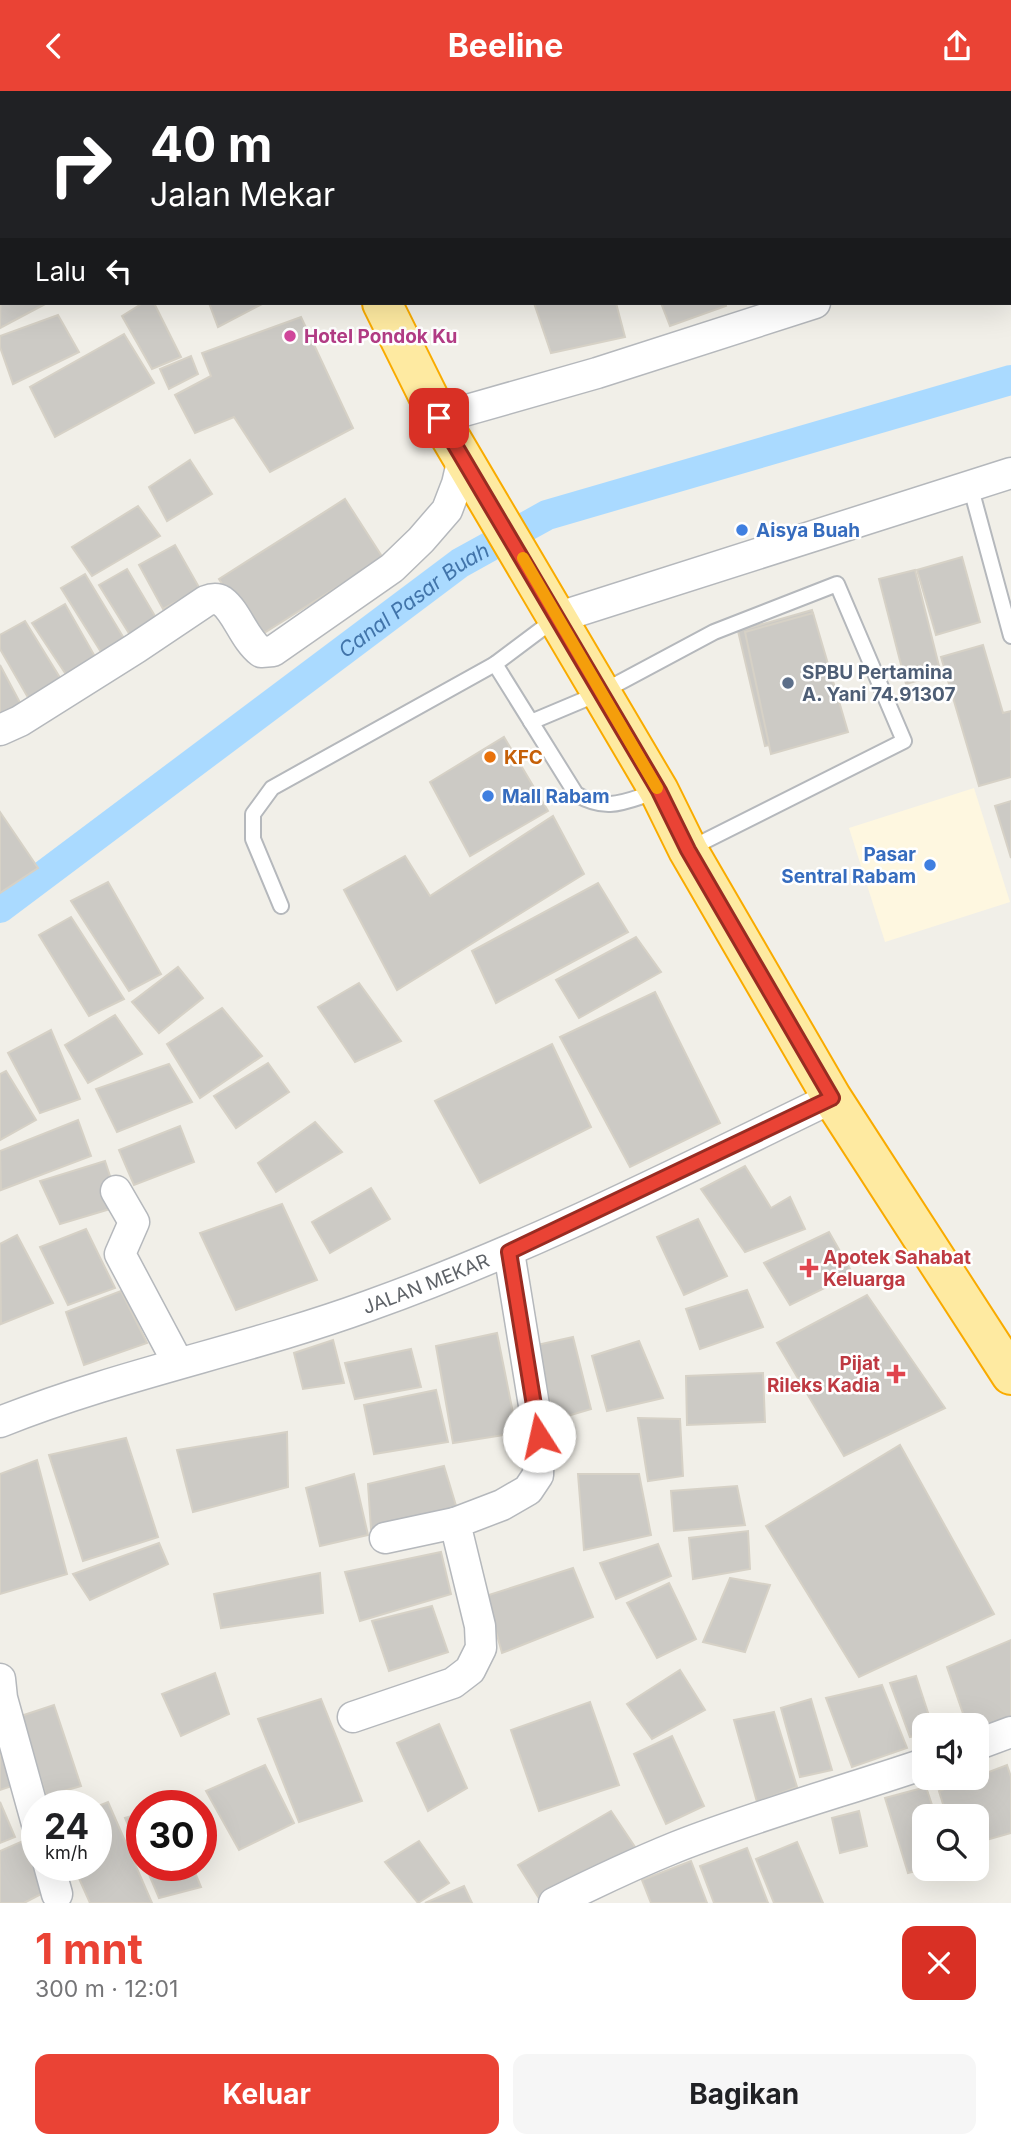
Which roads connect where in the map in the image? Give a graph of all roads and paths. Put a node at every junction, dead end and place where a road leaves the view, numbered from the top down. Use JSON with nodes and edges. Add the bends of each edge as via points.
{"nodes":[{"id":1,"x":383,"y":305,"type":"edge"},
{"id":2,"x":809,"y":305,"type":"edge"},
{"id":3,"x":439,"y":418,"type":"junction"},
{"id":4,"x":463,"y":458,"type":"junction"},
{"id":5,"x":1011,"y":473,"type":"edge"},
{"id":6,"x":970,"y":485,"type":"junction"},
{"id":7,"x":556,"y":618,"type":"junction"},
{"id":8,"x":1011,"y":636,"type":"edge"},
{"id":9,"x":495,"y":664,"type":"junction"},
{"id":10,"x":600,"y":693,"type":"junction"},
{"id":11,"x":531,"y":722,"type":"junction"},
{"id":12,"x":0,"y":730,"type":"edge"},
{"id":13,"x":659,"y":791,"type":"junction"},
{"id":14,"x":688,"y":850,"type":"junction"},
{"id":15,"x":281,"y":906,"type":"dead end"},
{"id":16,"x":832,"y":1098,"type":"junction"},
{"id":17,"x":116,"y":1191,"type":"dead end"},
{"id":18,"x":509,"y":1252,"type":"junction"},
{"id":19,"x":178,"y":1363,"type":"junction"},
{"id":20,"x":1011,"y":1375,"type":"edge"},
{"id":21,"x":0,"y":1422,"type":"edge"},
{"id":22,"x":455,"y":1523,"type":"junction"},
{"id":23,"x":385,"y":1538,"type":"dead end"},
{"id":24,"x":0,"y":1679,"type":"edge"},
{"id":25,"x":353,"y":1717,"type":"dead end"},
{"id":26,"x":1011,"y":1732,"type":"edge"},
{"id":27,"x":989,"y":1740,"type":"edge"},
{"id":28,"x":912,"y":1768,"type":"edge"},
{"id":29,"x":28,"y":1790,"type":"edge"},
{"id":30,"x":53,"y":1881,"type":"edge"},
{"id":31,"x":57,"y":1894,"type":"dead end"},
{"id":32,"x":554,"y":1903,"type":"edge"}],
"edges":[{"from":1,"to":3,"type":"highway"},
{"from":2,"to":3,"type":"street"},
{"from":3,"to":4,"type":"highway"},
{"from":4,"to":7,"type":"highway"},
{"from":4,"to":12,"type":"street","via":[[446,510],[421,540],[392,568],[273,650],[261,652],[253,646],[222,601],[213,598]]},
{"from":5,"to":6,"type":"street"},
{"from":6,"to":7,"type":"street"},
{"from":6,"to":8,"type":"lane"},
{"from":7,"to":9,"type":"lane"},
{"from":7,"to":10,"type":"highway"},
{"from":9,"to":11,"type":"lane"},
{"from":9,"to":15,"type":"lane","via":[[272,788],[253,814],[253,839]]},
{"from":10,"to":11,"type":"lane"},
{"from":10,"to":13,"type":"highway"},
{"from":10,"to":14,"type":"lane","via":[[714,632],[837,584],[904,741]]},
{"from":11,"to":13,"type":"lane","via":[[576,794],[592,804],[609,805]]},
{"from":13,"to":14,"type":"highway"},
{"from":14,"to":16,"type":"highway"},
{"from":16,"to":18,"type":"street","name":"JALAN MEKAR"},
{"from":16,"to":20,"type":"highway"},
{"from":17,"to":19,"type":"street","via":[[134,1222],[120,1254]]},
{"from":18,"to":19,"type":"street","name":"JALAN MEKAR","via":[[366,1307]]},
{"from":18,"to":22,"type":"street","via":[[539,1436],[538,1475],[528,1490]]},
{"from":19,"to":21,"type":"street","name":"JALAN MEKAR"},
{"from":22,"to":23,"type":"street"},
{"from":22,"to":25,"type":"street","via":[[480,1626],[481,1648],[470,1670],[453,1683]]},
{"from":24,"to":29,"type":"street"},
{"from":26,"to":27,"type":"street"},
{"from":28,"to":32,"type":"street","via":[[678,1846]]},
{"from":30,"to":31,"type":"street"}]}
